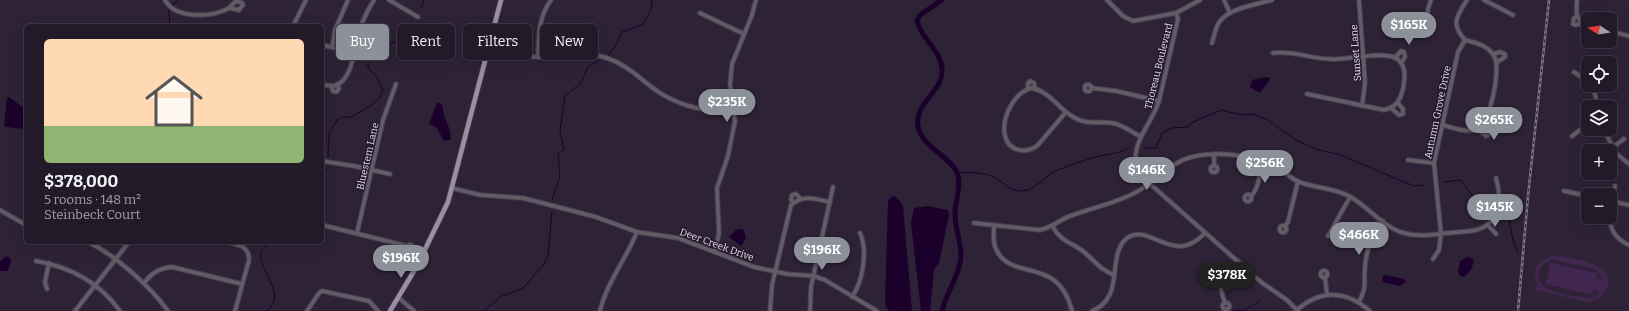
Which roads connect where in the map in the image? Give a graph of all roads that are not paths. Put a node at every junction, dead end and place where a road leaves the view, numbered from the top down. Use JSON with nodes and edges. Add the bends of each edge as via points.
{"nodes":[{"id":1,"x":165,"y":0,"type":"edge"},
{"id":2,"x":306,"y":0,"type":"edge"},
{"id":3,"x":348,"y":0,"type":"edge"},
{"id":4,"x":374,"y":0,"type":"edge"},
{"id":5,"x":389,"y":0,"type":"edge"},
{"id":6,"x":501,"y":0,"type":"edge"},
{"id":7,"x":551,"y":0,"type":"edge"},
{"id":8,"x":756,"y":0,"type":"edge"},
{"id":9,"x":1107,"y":0,"type":"edge"},
{"id":10,"x":1200,"y":0,"type":"edge"},
{"id":11,"x":1224,"y":0,"type":"edge"},
{"id":12,"x":1272,"y":0,"type":"edge"},
{"id":13,"x":1359,"y":0,"type":"edge"},
{"id":14,"x":1431,"y":0,"type":"edge"},
{"id":15,"x":1467,"y":0,"type":"edge"},
{"id":16,"x":1484,"y":0,"type":"edge"},
{"id":17,"x":1577,"y":0,"type":"edge"},
{"id":18,"x":230,"y":8,"type":"dead end"},
{"id":19,"x":700,"y":13,"type":"dead end"},
{"id":20,"x":1176,"y":13,"type":"junction"},
{"id":21,"x":1230,"y":13,"type":"junction"},
{"id":22,"x":1513,"y":15,"type":"dead end"},
{"id":23,"x":1577,"y":16,"type":"junction"},
{"id":24,"x":418,"y":17,"type":"dead end"},
{"id":25,"x":1427,"y":20,"type":"dead end"},
{"id":26,"x":1581,"y":21,"type":"edge"},
{"id":27,"x":294,"y":24,"type":"edge"},
{"id":28,"x":362,"y":24,"type":"edge"},
{"id":29,"x":494,"y":24,"type":"edge"},
{"id":30,"x":1581,"y":24,"type":"edge"},
{"id":31,"x":1617,"y":33,"type":"edge"},
{"id":32,"x":744,"y":34,"type":"junction"},
{"id":33,"x":1629,"y":36,"type":"edge"},
{"id":34,"x":1465,"y":40,"type":"junction"},
{"id":35,"x":1212,"y":43,"type":"dead end"},
{"id":36,"x":324,"y":45,"type":"edge"},
{"id":37,"x":332,"y":47,"type":"junction"},
{"id":38,"x":336,"y":48,"type":"edge"},
{"id":39,"x":1273,"y":53,"type":"dead end"},
{"id":40,"x":1494,"y":54,"type":"junction"},
{"id":41,"x":532,"y":57,"type":"edge"},
{"id":42,"x":538,"y":57,"type":"junction"},
{"id":43,"x":1364,"y":57,"type":"junction"},
{"id":44,"x":1395,"y":58,"type":"junction"},
{"id":45,"x":352,"y":60,"type":"edge"},
{"id":46,"x":485,"y":60,"type":"edge"},
{"id":47,"x":1497,"y":62,"type":"junction"},
{"id":48,"x":1401,"y":63,"type":"junction"},
{"id":49,"x":1574,"y":72,"type":"dead end"},
{"id":50,"x":1581,"y":77,"type":"edge"},
{"id":51,"x":337,"y":84,"type":"junction"},
{"id":52,"x":396,"y":84,"type":"dead end"},
{"id":53,"x":324,"y":85,"type":"edge"},
{"id":54,"x":331,"y":86,"type":"junction"},
{"id":55,"x":1092,"y":88,"type":"dead end"},
{"id":56,"x":1028,"y":89,"type":"junction"},
{"id":57,"x":1035,"y":89,"type":"junction"},
{"id":58,"x":1307,"y":94,"type":"dead end"},
{"id":59,"x":1159,"y":102,"type":"junction"},
{"id":60,"x":1398,"y":103,"type":"junction"},
{"id":61,"x":1362,"y":106,"type":"junction"},
{"id":62,"x":1392,"y":108,"type":"junction"},
{"id":63,"x":733,"y":110,"type":"junction"},
{"id":64,"x":1066,"y":112,"type":"junction"},
{"id":65,"x":1483,"y":124,"type":"junction"},
{"id":66,"x":1442,"y":125,"type":"junction"},
{"id":67,"x":1478,"y":128,"type":"junction"},
{"id":68,"x":1581,"y":129,"type":"edge"},
{"id":69,"x":1140,"y":136,"type":"junction"},
{"id":70,"x":1572,"y":136,"type":"dead end"},
{"id":71,"x":1624,"y":139,"type":"dead end"},
{"id":72,"x":1616,"y":144,"type":"edge"},
{"id":73,"x":1214,"y":154,"type":"junction"},
{"id":74,"x":1617,"y":154,"type":"edge"},
{"id":75,"x":1408,"y":160,"type":"dead end"},
{"id":76,"x":324,"y":161,"type":"edge"},
{"id":77,"x":1262,"y":162,"type":"junction"},
{"id":78,"x":1434,"y":163,"type":"junction"},
{"id":79,"x":1629,"y":164,"type":"edge"},
{"id":80,"x":1214,"y":166,"type":"dead end"},
{"id":81,"x":372,"y":170,"type":"junction"},
{"id":82,"x":390,"y":174,"type":"dead end"},
{"id":83,"x":1496,"y":178,"type":"dead end"},
{"id":84,"x":1298,"y":182,"type":"junction"},
{"id":85,"x":1149,"y":183,"type":"junction"},
{"id":86,"x":833,"y":187,"type":"dead end"},
{"id":87,"x":452,"y":188,"type":"junction"},
{"id":88,"x":1564,"y":191,"type":"dead end"},
{"id":89,"x":1581,"y":195,"type":"edge"},
{"id":90,"x":1251,"y":196,"type":"dead end"},
{"id":91,"x":1350,"y":197,"type":"junction"},
{"id":92,"x":800,"y":198,"type":"junction"},
{"id":93,"x":830,"y":202,"type":"junction"},
{"id":94,"x":1617,"y":202,"type":"edge"},
{"id":95,"x":794,"y":203,"type":"junction"},
{"id":96,"x":1629,"y":205,"type":"edge"},
{"id":97,"x":0,"y":210,"type":"edge"},
{"id":98,"x":1383,"y":221,"type":"junction"},
{"id":99,"x":974,"y":223,"type":"dead end"},
{"id":100,"x":24,"y":224,"type":"edge"},
{"id":101,"x":1610,"y":224,"type":"edge"},
{"id":102,"x":324,"y":225,"type":"edge"},
{"id":103,"x":994,"y":225,"type":"junction"},
{"id":104,"x":1488,"y":225,"type":"junction"},
{"id":105,"x":1285,"y":226,"type":"dead end"},
{"id":106,"x":1053,"y":227,"type":"junction"},
{"id":107,"x":637,"y":232,"type":"junction"},
{"id":108,"x":357,"y":233,"type":"junction"},
{"id":109,"x":860,"y":233,"type":"dead end"},
{"id":110,"x":1205,"y":233,"type":"junction"},
{"id":111,"x":1441,"y":234,"type":"junction"},
{"id":112,"x":1496,"y":234,"type":"dead end"},
{"id":113,"x":1328,"y":236,"type":"dead end"},
{"id":114,"x":91,"y":244,"type":"edge"},
{"id":115,"x":127,"y":244,"type":"edge"},
{"id":116,"x":234,"y":244,"type":"edge"},
{"id":117,"x":1629,"y":245,"type":"edge"},
{"id":118,"x":714,"y":251,"type":"junction"},
{"id":119,"x":423,"y":254,"type":"junction"},
{"id":120,"x":114,"y":259,"type":"junction"},
{"id":121,"x":1433,"y":259,"type":"dead end"},
{"id":122,"x":36,"y":261,"type":"dead end"},
{"id":123,"x":1238,"y":261,"type":"junction"},
{"id":124,"x":49,"y":263,"type":"junction"},
{"id":125,"x":775,"y":271,"type":"junction"},
{"id":126,"x":1114,"y":275,"type":"junction"},
{"id":127,"x":814,"y":276,"type":"junction"},
{"id":128,"x":1325,"y":277,"type":"dead end"},
{"id":129,"x":144,"y":283,"type":"junction"},
{"id":130,"x":242,"y":284,"type":"junction"},
{"id":131,"x":95,"y":285,"type":"junction"},
{"id":132,"x":47,"y":288,"type":"dead end"},
{"id":133,"x":1327,"y":295,"type":"junction"},
{"id":134,"x":852,"y":297,"type":"junction"},
{"id":135,"x":399,"y":298,"type":"junction"},
{"id":136,"x":1360,"y":302,"type":"junction"},
{"id":137,"x":1224,"y":303,"type":"dead end"},
{"id":138,"x":75,"y":311,"type":"edge"},
{"id":139,"x":120,"y":311,"type":"edge"},
{"id":140,"x":168,"y":311,"type":"edge"},
{"id":141,"x":235,"y":311,"type":"edge"},
{"id":142,"x":307,"y":311,"type":"edge"},
{"id":143,"x":378,"y":311,"type":"edge"},
{"id":144,"x":390,"y":311,"type":"edge"},
{"id":145,"x":414,"y":311,"type":"edge"},
{"id":146,"x":600,"y":311,"type":"edge"},
{"id":147,"x":770,"y":311,"type":"edge"},
{"id":148,"x":810,"y":311,"type":"edge"},
{"id":149,"x":877,"y":311,"type":"edge"},
{"id":150,"x":1072,"y":311,"type":"edge"},
{"id":151,"x":1092,"y":311,"type":"edge"},
{"id":152,"x":1297,"y":311,"type":"edge"},
{"id":153,"x":1370,"y":311,"type":"edge"}],
"edges":[{"from":1,"to":18,"type":"street","via":[[174,9],[198,15],[215,14]]},
{"from":2,"to":27,"type":"street"},
{"from":3,"to":37,"type":"street","via":[[335,30]]},
{"from":4,"to":28,"type":"street"},
{"from":5,"to":24,"type":"street"},
{"from":6,"to":29,"type":"main road"},
{"from":7,"to":42,"type":"street","via":[[540,21]]},
{"from":8,"to":32,"type":"street"},
{"from":9,"to":20,"type":"street","via":[[1123,16],[1134,21]]},
{"from":10,"to":20,"type":"street"},
{"from":11,"to":21,"type":"street"},
{"from":12,"to":21,"type":"street"},
{"from":13,"to":43,"type":"street","name":"Sunset Lane"},
{"from":14,"to":25,"type":"street"},
{"from":15,"to":34,"type":"street","via":[[1457,16],[1456,23],[1458,32]]},
{"from":16,"to":22,"type":"street"},
{"from":17,"to":23,"type":"street"},
{"from":19,"to":32,"type":"street"},
{"from":20,"to":59,"type":"street","name":"Thoreau Boulevard","via":[[1178,19]]},
{"from":21,"to":35,"type":"street","via":[[1217,25]]},
{"from":23,"to":26,"type":"street"},
{"from":23,"to":30,"type":"street","via":[[1573,24]]},
{"from":31,"to":33,"type":"street"},
{"from":32,"to":63,"type":"street","via":[[731,70]]},
{"from":34,"to":40,"type":"street","via":[[1484,46]]},
{"from":34,"to":66,"type":"street","name":"Autumn Grove Drive","via":[[1458,52]]},
{"from":36,"to":37,"type":"street"},
{"from":37,"to":38,"type":"street"},
{"from":39,"to":43,"type":"street","via":[[1326,59]]},
{"from":40,"to":47,"type":"street"},
{"from":40,"to":47,"type":"street","via":[[1506,54],[1505,58]]},
{"from":41,"to":42,"type":"street"},
{"from":42,"to":63,"type":"street","via":[[579,54],[606,58],[620,63],[671,99],[711,111]]},
{"from":43,"to":44,"type":"street","via":[[1382,55]]},
{"from":43,"to":61,"type":"street","name":"Sunset Lane","via":[[1365,83]]},
{"from":44,"to":48,"type":"street"},
{"from":44,"to":48,"type":"street","via":[[1404,52],[1405,57]]},
{"from":45,"to":51,"type":"street","via":[[350,69]]},
{"from":46,"to":87,"type":"main road"},
{"from":47,"to":65,"type":"street","via":[[1488,116]]},
{"from":48,"to":60,"type":"street","via":[[1405,75]]},
{"from":49,"to":50,"type":"street"},
{"from":51,"to":54,"type":"street"},
{"from":51,"to":54,"type":"street","via":[[339,89],[336,92]]},
{"from":52,"to":81,"type":"street","name":"Bluestem Lane","via":[[383,120]]},
{"from":53,"to":54,"type":"street"},
{"from":55,"to":59,"type":"street"},
{"from":56,"to":57,"type":"street"},
{"from":56,"to":57,"type":"street","via":[[1030,81],[1034,83]]},
{"from":56,"to":64,"type":"street","via":[[1020,93],[1009,108],[1005,135],[1008,144],[1015,149],[1026,151],[1036,147]]},
{"from":57,"to":64,"type":"street","via":[[1044,92]]},
{"from":58,"to":61,"type":"street"},
{"from":59,"to":69,"type":"street","name":"Thoreau Boulevard"},
{"from":60,"to":62,"type":"street"},
{"from":60,"to":62,"type":"street","via":[[1404,111],[1401,115]]},
{"from":61,"to":62,"type":"street","via":[[1379,110]]},
{"from":63,"to":118,"type":"street","via":[[735,121],[717,188],[716,204],[720,233]]},
{"from":64,"to":69,"type":"street","via":[[1080,121],[1094,124],[1113,123]]},
{"from":65,"to":67,"type":"street"},
{"from":65,"to":67,"type":"street","via":[[1489,130],[1488,135]]},
{"from":66,"to":67,"type":"street","via":[[1466,130]]},
{"from":66,"to":78,"type":"street","name":"Autumn Grove Drive"},
{"from":68,"to":70,"type":"street"},
{"from":69,"to":85,"type":"street","name":"Thoreau Boulevard","via":[[1136,150],[1138,161],[1143,176]]},
{"from":71,"to":72,"type":"street"},
{"from":73,"to":77,"type":"street","via":[[1239,156]]},
{"from":73,"to":80,"type":"street"},
{"from":73,"to":85,"type":"street","via":[[1196,155],[1182,160]]},
{"from":74,"to":79,"type":"street"},
{"from":75,"to":78,"type":"street"},
{"from":76,"to":81,"type":"street"},
{"from":77,"to":84,"type":"street"},
{"from":77,"to":90,"type":"street","via":[[1257,185]]},
{"from":78,"to":111,"type":"street","name":"Autumn Grove Drive"},
{"from":81,"to":82,"type":"street"},
{"from":81,"to":108,"type":"street","name":"Bluestem Lane"},
{"from":83,"to":104,"type":"street","via":[[1500,189],[1498,207]]},
{"from":84,"to":91,"type":"street"},
{"from":84,"to":105,"type":"street"},
{"from":85,"to":106,"type":"street","via":[[1126,197],[1073,215]]},
{"from":85,"to":110,"type":"street","name":"Thoreau Boulevard"},
{"from":86,"to":93,"type":"street"},
{"from":87,"to":107,"type":"street","name":"Deer Creek Drive","via":[[480,195],[523,198],[596,217]]},
{"from":87,"to":119,"type":"main road","via":[[442,217]]},
{"from":88,"to":89,"type":"street"},
{"from":91,"to":98,"type":"street"},
{"from":91,"to":113,"type":"street"},
{"from":92,"to":93,"type":"street"},
{"from":92,"to":95,"type":"street"},
{"from":92,"to":95,"type":"street","via":[[796,194],[792,195]]},
{"from":93,"to":127,"type":"street"},
{"from":94,"to":96,"type":"street"},
{"from":95,"to":125,"type":"street","via":[[788,212]]},
{"from":97,"to":100,"type":"street"},
{"from":98,"to":111,"type":"street","via":[[1398,232]]},
{"from":98,"to":136,"type":"street","via":[[1370,239],[1364,268],[1365,289]]},
{"from":99,"to":103,"type":"street"},
{"from":101,"to":117,"type":"street","via":[[1615,236]]},
{"from":102,"to":108,"type":"street"},
{"from":103,"to":106,"type":"street","via":[[1040,230]]},
{"from":103,"to":150,"type":"street","via":[[994,244],[1001,258],[1012,265],[1056,281],[1066,293]]},
{"from":104,"to":111,"type":"street","via":[[1476,230]]},
{"from":104,"to":112,"type":"street"},
{"from":106,"to":126,"type":"street","via":[[1060,238],[1085,252],[1102,270]]},
{"from":107,"to":118,"type":"street","name":"Deer Creek Drive","via":[[678,238]]},
{"from":107,"to":146,"type":"street","via":[[627,256],[609,286]]},
{"from":108,"to":119,"type":"street","via":[[407,246],[412,245],[413,250]]},
{"from":109,"to":134,"type":"street","via":[[864,242],[861,278],[860,285]]},
{"from":110,"to":123,"type":"street","name":"Thoreau Boulevard"},
{"from":110,"to":126,"type":"street","via":[[1196,242],[1184,247],[1146,236],[1133,236],[1123,244]]},
{"from":111,"to":121,"type":"street","name":"Autumn Grove Drive","via":[[1439,250]]},
{"from":114,"to":120,"type":"street"},
{"from":115,"to":120,"type":"street"},
{"from":116,"to":130,"type":"street","via":[[242,246],[249,254]]},
{"from":118,"to":125,"type":"street","name":"Deer Creek Drive"},
{"from":119,"to":135,"type":"main road"},
{"from":120,"to":129,"type":"street"},
{"from":120,"to":131,"type":"street"},
{"from":122,"to":124,"type":"street"},
{"from":123,"to":137,"type":"street","via":[[1221,281],[1220,289]]},
{"from":123,"to":152,"type":"street","name":"Thoreau Boulevard"},
{"from":124,"to":131,"type":"street","via":[[82,275]]},
{"from":124,"to":132,"type":"street","via":[[45,282]]},
{"from":125,"to":127,"type":"street","name":"Deer Creek Drive"},
{"from":125,"to":147,"type":"street"},
{"from":126,"to":151,"type":"street","via":[[1107,301]]},
{"from":127,"to":134,"type":"street","name":"Deer Creek Drive"},
{"from":127,"to":148,"type":"street"},
{"from":128,"to":133,"type":"street"},
{"from":129,"to":130,"type":"street","via":[[156,271],[172,268]]},
{"from":129,"to":140,"type":"street"},
{"from":130,"to":141,"type":"street"},
{"from":131,"to":138,"type":"street"},
{"from":131,"to":139,"type":"street"},
{"from":133,"to":136,"type":"street","via":[[1350,297]]},
{"from":133,"to":152,"type":"street","via":[[1308,302]]},
{"from":134,"to":149,"type":"street","name":"Deer Creek Drive"},
{"from":135,"to":144,"type":"main road"},
{"from":135,"to":145,"type":"street"},
{"from":136,"to":153,"type":"street"},
{"from":142,"to":143,"type":"street","via":[[322,292],[369,300]]}]}
